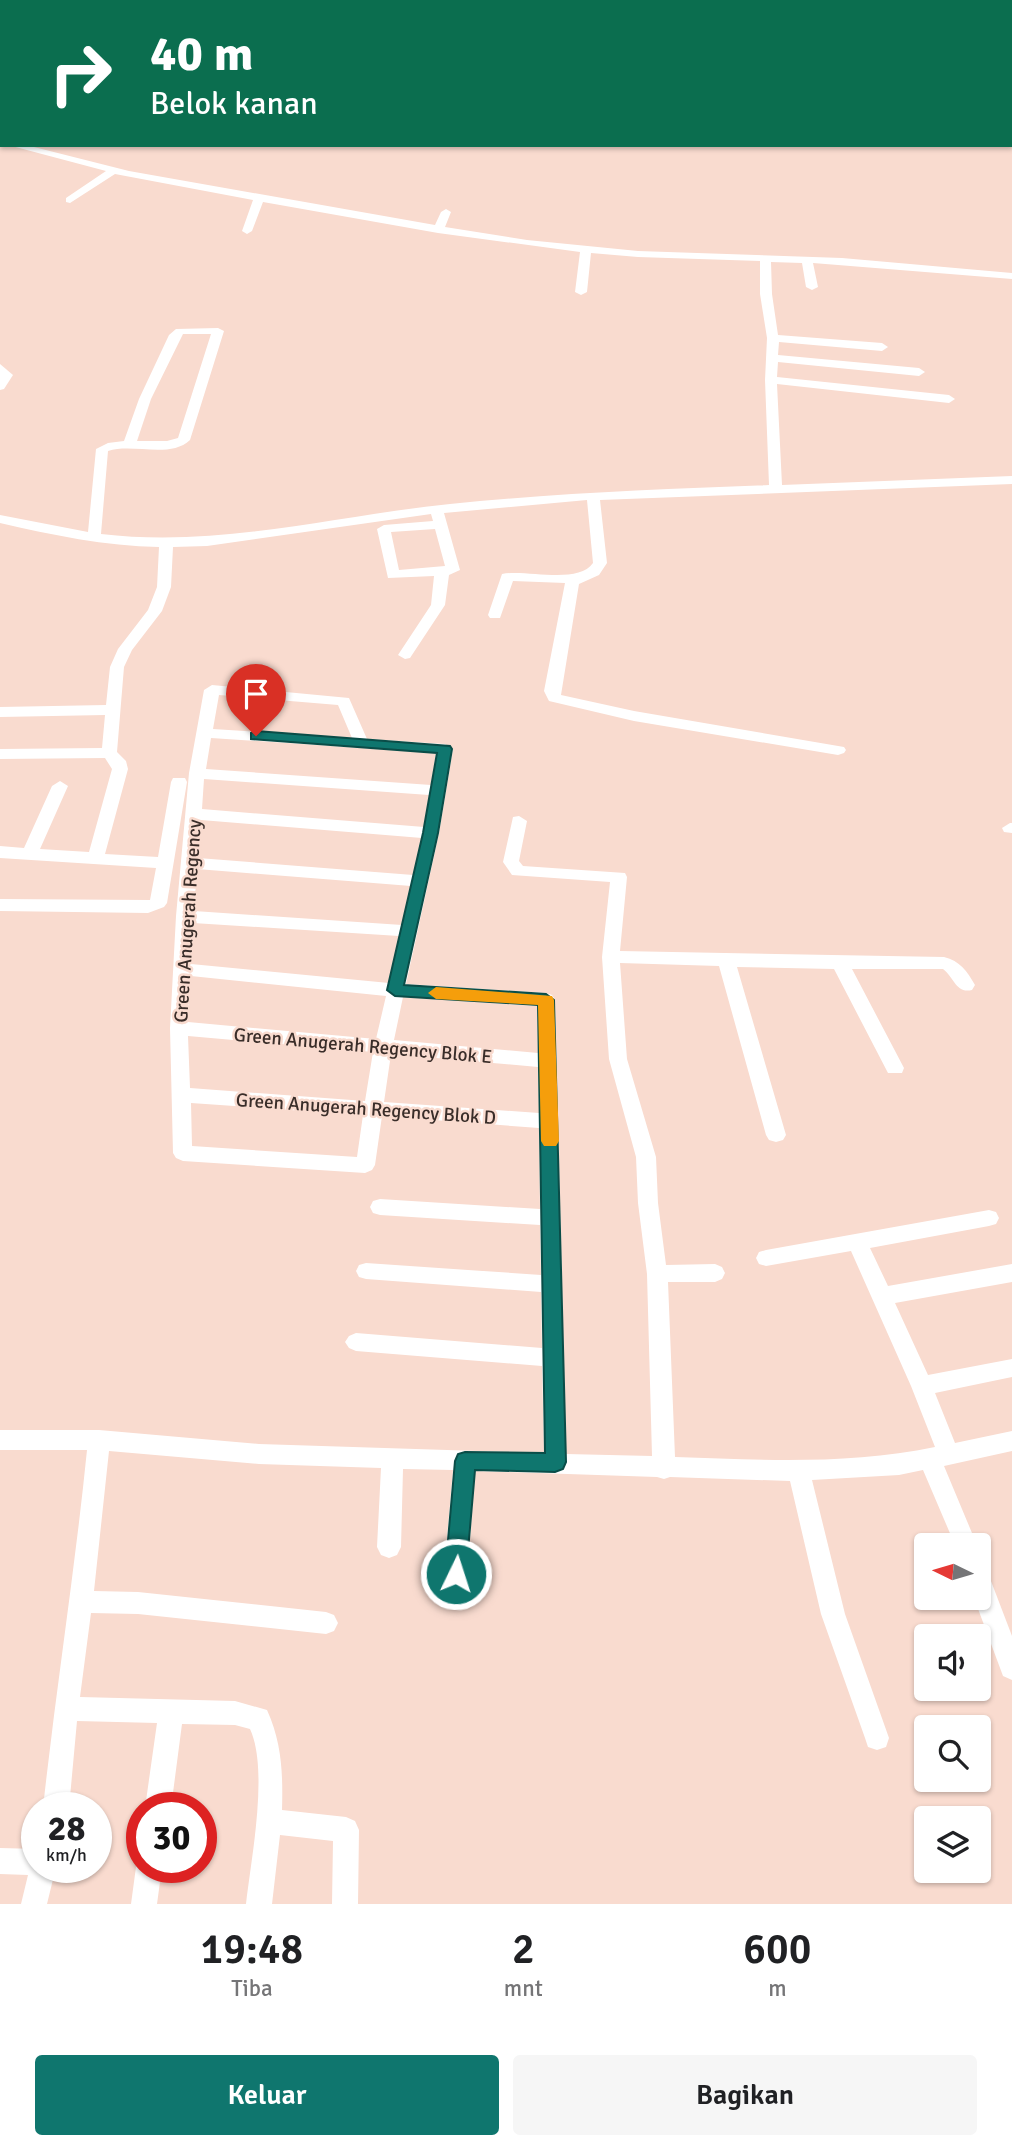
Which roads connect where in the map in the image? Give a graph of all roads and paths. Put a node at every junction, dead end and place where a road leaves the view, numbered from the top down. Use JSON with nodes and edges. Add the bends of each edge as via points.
{"nodes":[{"id":1,"x":21,"y":147,"type":"edge"},
{"id":2,"x":114,"y":170,"type":"junction"},
{"id":3,"x":259,"y":198,"type":"junction"},
{"id":4,"x":70,"y":200,"type":"dead end"},
{"id":5,"x":446,"y":212,"type":"dead end"},
{"id":6,"x":438,"y":230,"type":"junction"},
{"id":7,"x":247,"y":231,"type":"dead end"},
{"id":8,"x":586,"y":250,"type":"junction"},
{"id":9,"x":765,"y":258,"type":"junction"},
{"id":10,"x":807,"y":260,"type":"junction"},
{"id":11,"x":1012,"y":276,"type":"edge"},
{"id":12,"x":812,"y":287,"type":"dead end"},
{"id":13,"x":582,"y":292,"type":"dead end"},
{"id":14,"x":773,"y":338,"type":"junction"},
{"id":15,"x":882,"y":346,"type":"dead end"},
{"id":16,"x":772,"y":358,"type":"junction"},
{"id":17,"x":0,"y":368,"type":"edge"},
{"id":18,"x":919,"y":372,"type":"dead end"},
{"id":19,"x":771,"y":380,"type":"junction"},
{"id":20,"x":0,"y":386,"type":"edge"},
{"id":21,"x":949,"y":399,"type":"dead end"},
{"id":22,"x":130,"y":442,"type":"junction"},
{"id":23,"x":1012,"y":480,"type":"edge"},
{"id":24,"x":776,"y":489,"type":"junction"},
{"id":25,"x":593,"y":496,"type":"junction"},
{"id":26,"x":439,"y":517,"type":"junction"},
{"id":27,"x":0,"y":519,"type":"edge"},
{"id":28,"x":94,"y":537,"type":"junction"},
{"id":29,"x":166,"y":544,"type":"junction"},
{"id":30,"x":442,"y":571,"type":"junction"},
{"id":31,"x":576,"y":579,"type":"junction"},
{"id":32,"x":495,"y":615,"type":"dead end"},
{"id":33,"x":405,"y":656,"type":"dead end"},
{"id":34,"x":113,"y":710,"type":"junction"},
{"id":35,"x":0,"y":712,"type":"edge"},
{"id":36,"x":204,"y":733,"type":"junction"},
{"id":37,"x":361,"y":742,"type":"junction"},
{"id":38,"x":838,"y":750,"type":"dead end"},
{"id":39,"x":109,"y":753,"type":"junction"},
{"id":40,"x":0,"y":754,"type":"edge"},
{"id":41,"x":197,"y":773,"type":"junction"},
{"id":42,"x":179,"y":782,"type":"dead end"},
{"id":43,"x":60,"y":786,"type":"dead end"},
{"id":44,"x":439,"y":791,"type":"junction"},
{"id":45,"x":195,"y":814,"type":"junction"},
{"id":46,"x":519,"y":821,"type":"dead end"},
{"id":47,"x":431,"y":833,"type":"junction"},
{"id":48,"x":0,"y":852,"type":"edge"},
{"id":49,"x":30,"y":855,"type":"junction"},
{"id":50,"x":96,"y":858,"type":"junction"},
{"id":51,"x":163,"y":863,"type":"junction"},
{"id":52,"x":190,"y":863,"type":"junction"},
{"id":53,"x":421,"y":881,"type":"junction"},
{"id":54,"x":0,"y":905,"type":"edge"},
{"id":55,"x":185,"y":916,"type":"junction"},
{"id":56,"x":408,"y":931,"type":"junction"},
{"id":57,"x":611,"y":957,"type":"junction"},
{"id":58,"x":726,"y":960,"type":"junction"},
{"id":59,"x":841,"y":964,"type":"junction"},
{"id":60,"x":183,"y":969,"type":"junction"},
{"id":61,"x":966,"y":985,"type":"dead end"},
{"id":62,"x":395,"y":990,"type":"junction"},
{"id":63,"x":180,"y":1028,"type":"junction"},
{"id":64,"x":383,"y":1048,"type":"junction"},
{"id":65,"x":547,"y":1061,"type":"junction"},
{"id":66,"x":895,"y":1068,"type":"dead end"},
{"id":67,"x":182,"y":1095,"type":"junction"},
{"id":68,"x":374,"y":1108,"type":"junction"},
{"id":69,"x":550,"y":1122,"type":"junction"},
{"id":70,"x":776,"y":1135,"type":"dead end"},
{"id":71,"x":380,"y":1207,"type":"dead end"},
{"id":72,"x":551,"y":1218,"type":"junction"},
{"id":73,"x":989,"y":1218,"type":"dead end"},
{"id":74,"x":858,"y":1243,"type":"junction"},
{"id":75,"x":766,"y":1258,"type":"dead end"},
{"id":76,"x":366,"y":1271,"type":"dead end"},
{"id":77,"x":715,"y":1273,"type":"dead end"},
{"id":78,"x":1012,"y":1273,"type":"edge"},
{"id":79,"x":657,"y":1274,"type":"junction"},
{"id":80,"x":552,"y":1284,"type":"junction"},
{"id":81,"x":883,"y":1296,"type":"junction"},
{"id":82,"x":356,"y":1342,"type":"dead end"},
{"id":83,"x":554,"y":1358,"type":"junction"},
{"id":84,"x":1012,"y":1368,"type":"edge"},
{"id":85,"x":922,"y":1386,"type":"junction"},
{"id":86,"x":0,"y":1440,"type":"edge"},
{"id":87,"x":99,"y":1440,"type":"junction"},
{"id":88,"x":1012,"y":1441,"type":"edge"},
{"id":89,"x":940,"y":1458,"type":"junction"},
{"id":90,"x":391,"y":1459,"type":"junction"},
{"id":91,"x":465,"y":1461,"type":"junction"},
{"id":92,"x":555,"y":1462,"type":"junction"},
{"id":93,"x":664,"y":1469,"type":"junction"},
{"id":94,"x":799,"y":1471,"type":"junction"},
{"id":95,"x":962,"y":1533,"type":"edge"},
{"id":96,"x":389,"y":1547,"type":"dead end"},
{"id":97,"x":454,"y":1594,"type":"dead end"},
{"id":98,"x":82,"y":1602,"type":"junction"},
{"id":99,"x":991,"y":1610,"type":"edge"},
{"id":100,"x":326,"y":1623,"type":"dead end"},
{"id":101,"x":1012,"y":1668,"type":"edge"},
{"id":102,"x":67,"y":1709,"type":"junction"},
{"id":103,"x":171,"y":1711,"type":"junction"},
{"id":104,"x":877,"y":1738,"type":"dead end"},
{"id":105,"x":58,"y":1792,"type":"edge"},
{"id":106,"x":160,"y":1792,"type":"edge"},
{"id":107,"x":267,"y":1821,"type":"junction"},
{"id":108,"x":0,"y":1861,"type":"edge"},
{"id":109,"x":21,"y":1862,"type":"edge"},
{"id":110,"x":39,"y":1883,"type":"edge"},
{"id":111,"x":147,"y":1883,"type":"edge"},
{"id":112,"x":34,"y":1904,"type":"edge"},
{"id":113,"x":144,"y":1904,"type":"edge"},
{"id":114,"x":259,"y":1904,"type":"edge"},
{"id":115,"x":345,"y":1904,"type":"edge"}],
"edges":[{"from":1,"to":2,"type":"street"},
{"from":2,"to":3,"type":"street"},
{"from":2,"to":4,"type":"street"},
{"from":3,"to":6,"type":"street"},
{"from":3,"to":7,"type":"street"},
{"from":5,"to":6,"type":"street"},
{"from":6,"to":8,"type":"street"},
{"from":8,"to":9,"type":"street"},
{"from":8,"to":13,"type":"street"},
{"from":9,"to":10,"type":"street"},
{"from":9,"to":14,"type":"street"},
{"from":10,"to":11,"type":"street"},
{"from":10,"to":12,"type":"street"},
{"from":14,"to":15,"type":"street"},
{"from":14,"to":16,"type":"street"},
{"from":16,"to":18,"type":"street"},
{"from":16,"to":19,"type":"street"},
{"from":17,"to":20,"type":"street","via":[[7,375]]},
{"from":19,"to":21,"type":"street"},
{"from":19,"to":24,"type":"street"},
{"from":22,"to":22,"type":"street","via":[[176,446],[184,440],[218,331],[180,331],[175,335]]},
{"from":22,"to":28,"type":"street","via":[[102,449]]},
{"from":23,"to":24,"type":"street"},
{"from":24,"to":25,"type":"street"},
{"from":25,"to":26,"type":"street"},
{"from":25,"to":31,"type":"street","via":[[600,563],[594,572]]},
{"from":26,"to":29,"type":"street"},
{"from":26,"to":30,"type":"street","via":[[453,570]]},
{"from":26,"to":30,"type":"street","via":[[384,529],[393,575]]},
{"from":27,"to":28,"type":"street"},
{"from":28,"to":29,"type":"street"},
{"from":29,"to":34,"type":"street","via":[[164,587],[155,611],[117,667]]},
{"from":30,"to":33,"type":"street","via":[[438,605]]},
{"from":31,"to":32,"type":"street","via":[[507,577]]},
{"from":31,"to":38,"type":"street","via":[[551,691],[554,698]]},
{"from":34,"to":35,"type":"street"},
{"from":34,"to":39,"type":"street"},
{"from":36,"to":37,"type":"street"},
{"from":36,"to":37,"type":"street","name":"Green Anugerah Regency","via":[[212,690],[344,701]]},
{"from":36,"to":41,"type":"street","name":"Green Anugerah Regency"},
{"from":37,"to":44,"type":"street","via":[[445,749]]},
{"from":39,"to":40,"type":"street"},
{"from":39,"to":50,"type":"street","via":[[120,769]]},
{"from":41,"to":44,"type":"street"},
{"from":41,"to":45,"type":"street","name":"Green Anugerah Regency"},
{"from":42,"to":51,"type":"street"},
{"from":43,"to":49,"type":"street"},
{"from":44,"to":47,"type":"street"},
{"from":45,"to":47,"type":"street"},
{"from":45,"to":52,"type":"street","name":"Green Anugerah Regency"},
{"from":46,"to":57,"type":"street","via":[[511,862],[517,871],[619,877]]},
{"from":47,"to":53,"type":"street"},
{"from":48,"to":49,"type":"street"},
{"from":49,"to":50,"type":"street"},
{"from":50,"to":51,"type":"street"},
{"from":51,"to":54,"type":"street","via":[[158,903],[148,907]]},
{"from":52,"to":53,"type":"street"},
{"from":52,"to":55,"type":"street","name":"Green Anugerah Regency"},
{"from":53,"to":56,"type":"street"},
{"from":55,"to":56,"type":"street"},
{"from":55,"to":60,"type":"street","name":"Green Anugerah Regency"},
{"from":56,"to":62,"type":"street"},
{"from":57,"to":58,"type":"street"},
{"from":57,"to":79,"type":"street","via":[[618,1059],[646,1157]]},
{"from":58,"to":59,"type":"street"},
{"from":58,"to":70,"type":"street"},
{"from":59,"to":61,"type":"street","via":[[944,963],[952,966]]},
{"from":59,"to":66,"type":"street"},
{"from":60,"to":62,"type":"street"},
{"from":60,"to":63,"type":"street","name":"Green Anugerah Regency"},
{"from":62,"to":64,"type":"street"},
{"from":62,"to":65,"type":"street","via":[[546,1000]]},
{"from":63,"to":64,"type":"street","name":"Green Anugerah Regency Blok E"},
{"from":63,"to":67,"type":"street","name":"Green Anugerah Regency"},
{"from":64,"to":65,"type":"street","name":"Green Anugerah Regency Blok E"},
{"from":64,"to":68,"type":"street"},
{"from":65,"to":69,"type":"street"},
{"from":67,"to":68,"type":"street","name":"Green Anugerah Regency Blok D"},
{"from":67,"to":68,"type":"street","name":"Green Anugerah Regency","via":[[183,1153],[365,1165]]},
{"from":68,"to":69,"type":"street","name":"Green Anugerah Regency Blok D"},
{"from":69,"to":72,"type":"street"},
{"from":71,"to":72,"type":"street"},
{"from":72,"to":80,"type":"street"},
{"from":73,"to":74,"type":"street"},
{"from":74,"to":75,"type":"street"},
{"from":74,"to":81,"type":"street"},
{"from":76,"to":80,"type":"street"},
{"from":77,"to":79,"type":"street"},
{"from":78,"to":81,"type":"street"},
{"from":79,"to":93,"type":"street"},
{"from":80,"to":83,"type":"street"},
{"from":81,"to":85,"type":"street"},
{"from":82,"to":83,"type":"street"},
{"from":83,"to":92,"type":"street"},
{"from":84,"to":85,"type":"street"},
{"from":85,"to":89,"type":"street"},
{"from":86,"to":87,"type":"street"},
{"from":87,"to":90,"type":"street","via":[[260,1454]]},
{"from":87,"to":98,"type":"street"},
{"from":88,"to":89,"type":"street"},
{"from":89,"to":94,"type":"street"},
{"from":89,"to":95,"type":"street"},
{"from":90,"to":91,"type":"street"},
{"from":90,"to":96,"type":"street"},
{"from":91,"to":92,"type":"street"},
{"from":91,"to":97,"type":"street"},
{"from":92,"to":93,"type":"street"},
{"from":93,"to":94,"type":"street"},
{"from":94,"to":104,"type":"street","via":[[833,1614]]},
{"from":98,"to":100,"type":"street","via":[[138,1603]]},
{"from":98,"to":102,"type":"street"},
{"from":99,"to":101,"type":"street"},
{"from":102,"to":103,"type":"street"},
{"from":102,"to":105,"type":"street"},
{"from":103,"to":106,"type":"street"},
{"from":103,"to":107,"type":"street","via":[[258,1718],[267,1732]]},
{"from":107,"to":114,"type":"street"},
{"from":107,"to":115,"type":"street","via":[[346,1830]]},
{"from":108,"to":109,"type":"street"},
{"from":110,"to":112,"type":"street"},
{"from":111,"to":113,"type":"street"}]}
